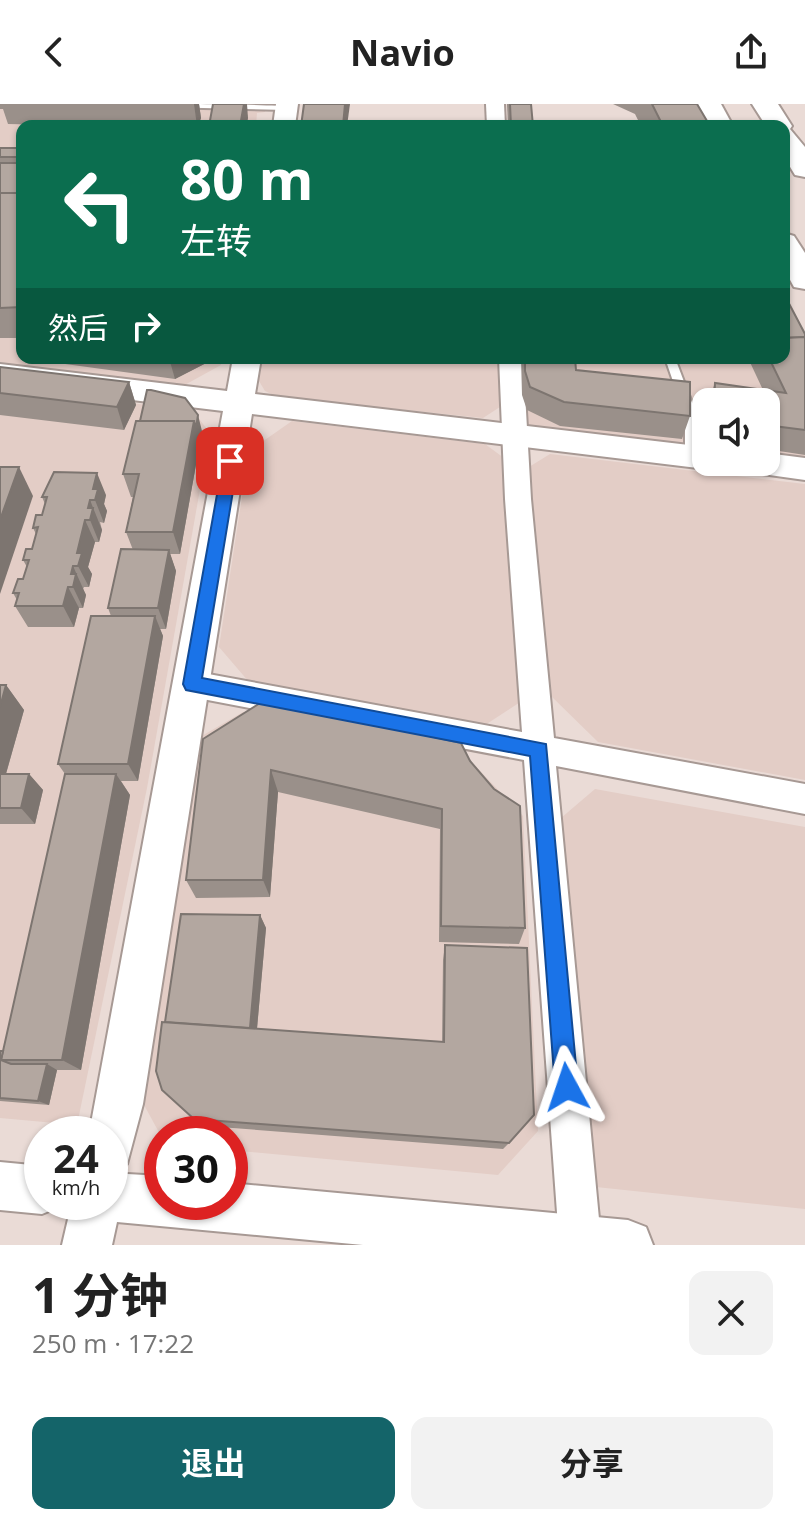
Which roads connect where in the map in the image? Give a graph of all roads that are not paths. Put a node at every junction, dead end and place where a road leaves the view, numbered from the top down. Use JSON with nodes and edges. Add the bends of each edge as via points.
{"nodes":[{"id":1,"x":161,"y":104,"type":"edge"},
{"id":2,"x":286,"y":112,"type":"edge"},
{"id":3,"x":790,"y":145,"type":"edge"},
{"id":4,"x":805,"y":169,"type":"edge"},
{"id":5,"x":790,"y":253,"type":"edge"},
{"id":6,"x":805,"y":280,"type":"edge"},
{"id":7,"x":246,"y":364,"type":"edge"},
{"id":8,"x":511,"y":364,"type":"edge"},
{"id":9,"x":672,"y":364,"type":"edge"},
{"id":10,"x":0,"y":374,"type":"edge"},
{"id":11,"x":240,"y":402,"type":"junction"},
{"id":12,"x":692,"y":422,"type":"edge"},
{"id":13,"x":515,"y":435,"type":"junction"},
{"id":14,"x":692,"y":456,"type":"edge"},
{"id":15,"x":780,"y":466,"type":"edge"},
{"id":16,"x":805,"y":469,"type":"edge"},
{"id":17,"x":192,"y":684,"type":"junction"},
{"id":18,"x":539,"y":750,"type":"junction"},
{"id":19,"x":805,"y":799,"type":"edge"},
{"id":20,"x":117,"y":1116,"type":"edge"},
{"id":21,"x":0,"y":1186,"type":"edge"},
{"id":22,"x":24,"y":1188,"type":"edge"},
{"id":23,"x":248,"y":1209,"type":"edge"},
{"id":24,"x":93,"y":1220,"type":"edge"},
{"id":25,"x":580,"y":1240,"type":"junction"},
{"id":26,"x":87,"y":1245,"type":"edge"},
{"id":27,"x":628,"y":1245,"type":"edge"}],
"edges":[{"from":1,"to":2,"type":"lane"},
{"from":3,"to":4,"type":"main road"},
{"from":5,"to":6,"type":"main road"},
{"from":7,"to":11,"type":"street"},
{"from":8,"to":13,"type":"street"},
{"from":9,"to":12,"type":"lane"},
{"from":10,"to":11,"type":"street"},
{"from":11,"to":13,"type":"street"},
{"from":11,"to":17,"type":"street"},
{"from":13,"to":14,"type":"street"},
{"from":13,"to":18,"type":"street"},
{"from":15,"to":16,"type":"street"},
{"from":17,"to":18,"type":"street"},
{"from":17,"to":20,"type":"street"},
{"from":18,"to":19,"type":"street"},
{"from":18,"to":25,"type":"street"},
{"from":21,"to":22,"type":"street"},
{"from":23,"to":25,"type":"street"},
{"from":24,"to":26,"type":"street"},
{"from":25,"to":27,"type":"street"}]}
